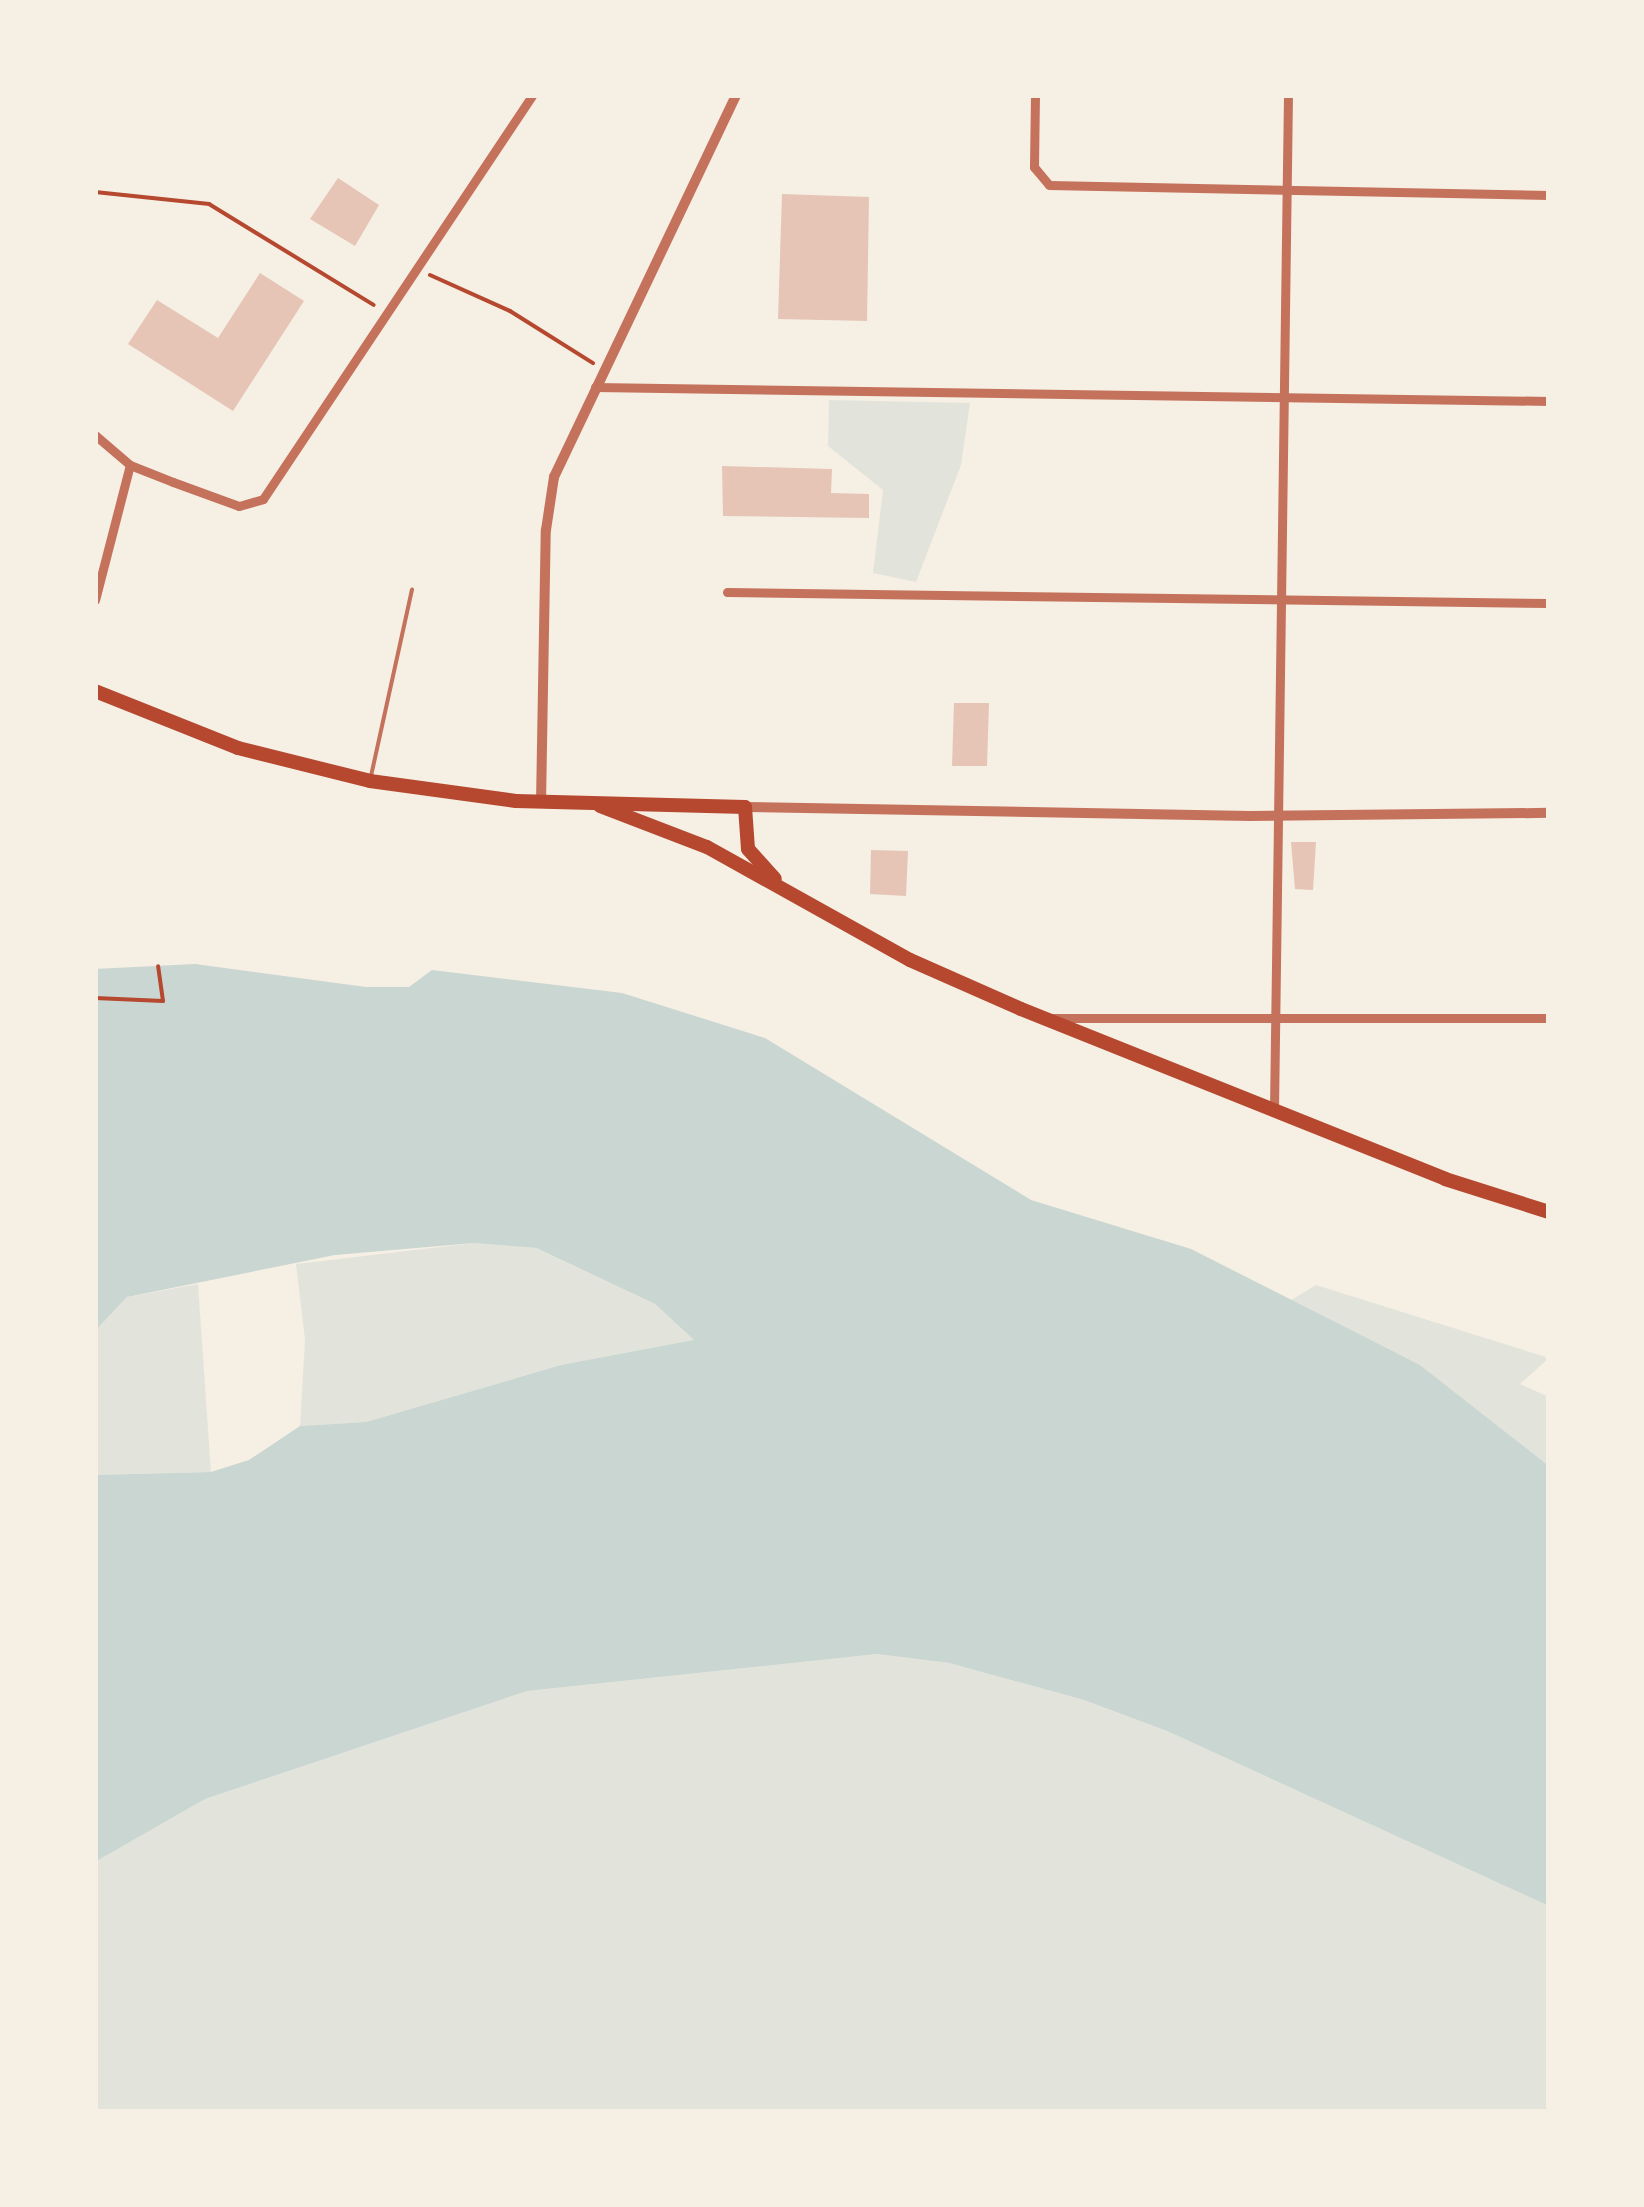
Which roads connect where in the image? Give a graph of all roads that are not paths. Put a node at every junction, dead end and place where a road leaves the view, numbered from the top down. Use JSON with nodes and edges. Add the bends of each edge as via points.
{"nodes":[{"id":1,"x":532,"y":95,"type":"edge"},
{"id":2,"x":736,"y":95,"type":"edge"},
{"id":3,"x":1035,"y":95,"type":"edge"},
{"id":4,"x":1288,"y":95,"type":"edge"},
{"id":5,"x":1286,"y":191,"type":"junction"},
{"id":6,"x":1549,"y":195,"type":"edge"},
{"id":7,"x":595,"y":388,"type":"junction"},
{"id":8,"x":1283,"y":396,"type":"junction"},
{"id":9,"x":1549,"y":401,"type":"edge"},
{"id":10,"x":95,"y":436,"type":"edge"},
{"id":11,"x":130,"y":465,"type":"junction"},
{"id":12,"x":412,"y":589,"type":"dead end"},
{"id":13,"x":727,"y":592,"type":"dead end"},
{"id":14,"x":95,"y":600,"type":"edge"},
{"id":15,"x":1280,"y":600,"type":"junction"},
{"id":16,"x":1549,"y":604,"type":"edge"},
{"id":17,"x":95,"y":691,"type":"edge"},
{"id":18,"x":370,"y":781,"type":"junction"},
{"id":19,"x":541,"y":803,"type":"junction"},
{"id":20,"x":600,"y":806,"type":"junction"},
{"id":21,"x":745,"y":807,"type":"junction"},
{"id":22,"x":1549,"y":813,"type":"edge"},
{"id":23,"x":1278,"y":815,"type":"junction"},
{"id":24,"x":779,"y":883,"type":"junction"},
{"id":25,"x":1276,"y":1015,"type":"junction"},
{"id":26,"x":1043,"y":1018,"type":"junction"},
{"id":27,"x":1549,"y":1018,"type":"edge"},
{"id":28,"x":1274,"y":1110,"type":"junction"},
{"id":29,"x":1549,"y":1212,"type":"edge"}],
"edges":[{"from":1,"to":11,"type":"street","via":[[263,500],[232,504]]},
{"from":2,"to":7,"type":"street"},
{"from":3,"to":5,"type":"street","via":[[1039,178],[1055,186]]},
{"from":4,"to":5,"type":"street"},
{"from":5,"to":6,"type":"street"},
{"from":5,"to":8,"type":"street"},
{"from":7,"to":8,"type":"street"},
{"from":7,"to":19,"type":"street","via":[[563,454],[547,513]]},
{"from":8,"to":9,"type":"street"},
{"from":8,"to":15,"type":"street"},
{"from":10,"to":11,"type":"street"},
{"from":11,"to":14,"type":"street"},
{"from":12,"to":18,"type":"lane"},
{"from":13,"to":15,"type":"street"},
{"from":15,"to":16,"type":"street"},
{"from":15,"to":23,"type":"street"},
{"from":17,"to":18,"type":"main road","via":[[227,744]]},
{"from":18,"to":19,"type":"main road"},
{"from":19,"to":20,"type":"main road"},
{"from":20,"to":21,"type":"main road"},
{"from":20,"to":24,"type":"main road"},
{"from":21,"to":23,"type":"street"},
{"from":21,"to":24,"type":"main road","via":[[748,849]]},
{"from":22,"to":23,"type":"street"},
{"from":23,"to":25,"type":"street"},
{"from":24,"to":26,"type":"main road","via":[[910,960]]},
{"from":25,"to":26,"type":"street"},
{"from":25,"to":27,"type":"street"},
{"from":25,"to":28,"type":"street"},
{"from":26,"to":28,"type":"main road"},
{"from":28,"to":29,"type":"main road"}]}
